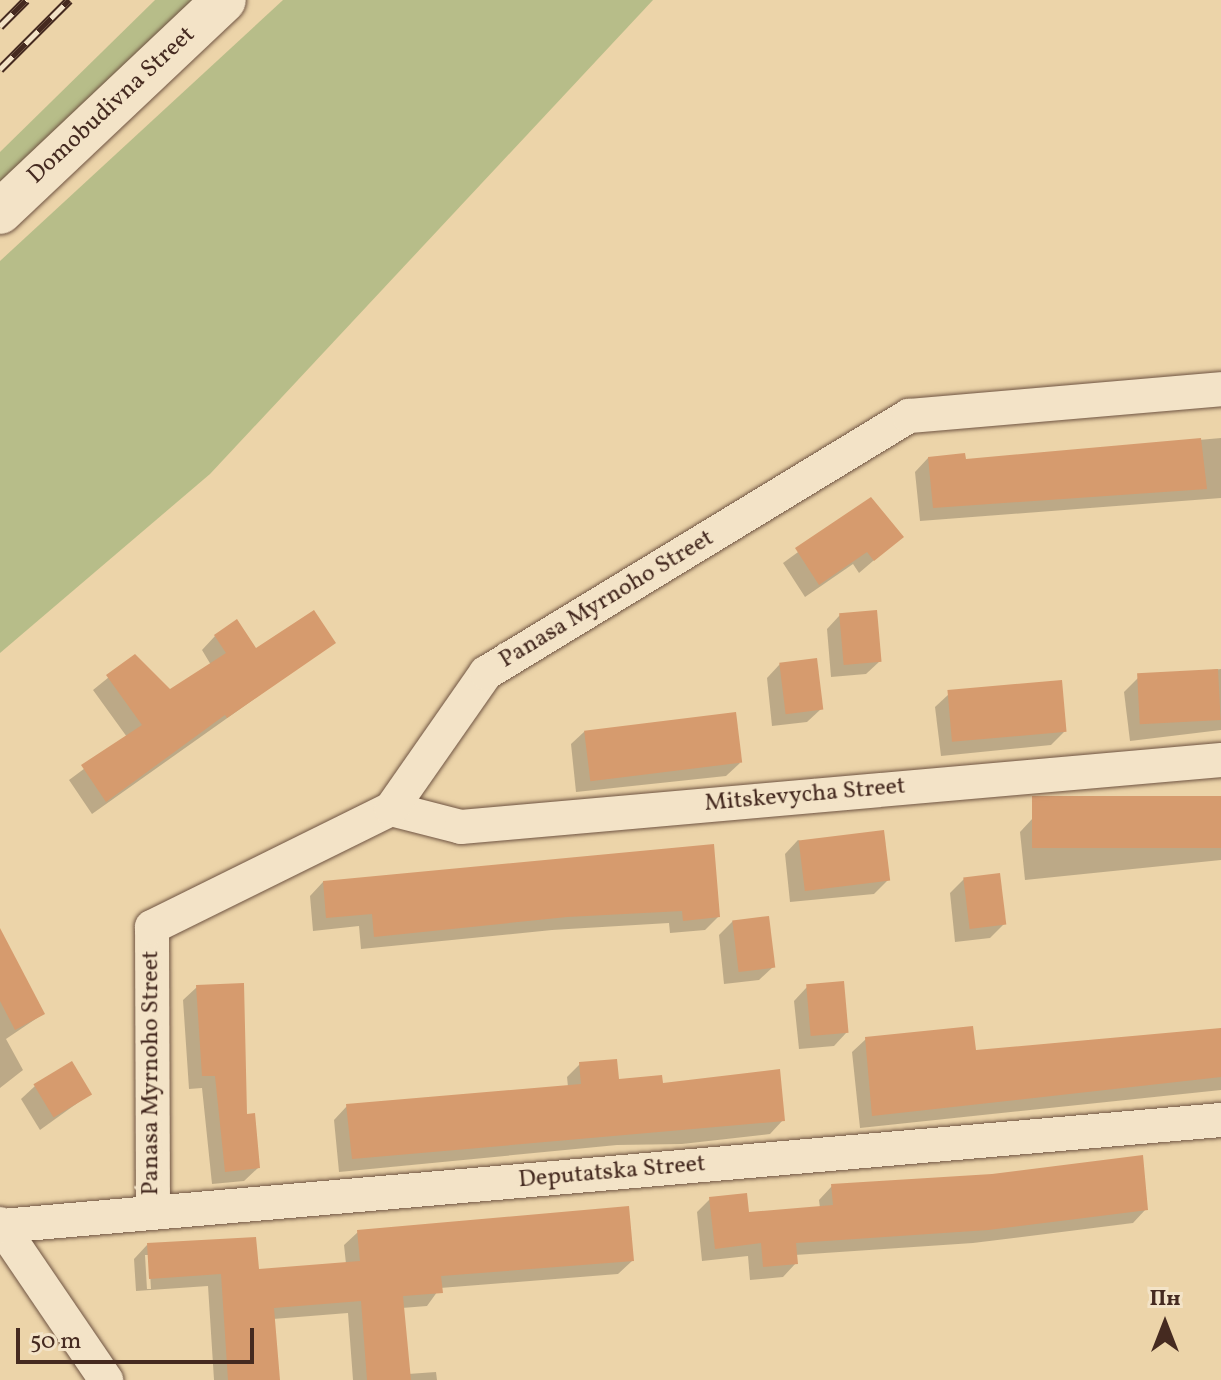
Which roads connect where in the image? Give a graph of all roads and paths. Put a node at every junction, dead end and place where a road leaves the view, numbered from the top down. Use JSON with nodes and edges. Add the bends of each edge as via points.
{"nodes":[{"id":1,"x":224,"y":0,"type":"edge"},
{"id":2,"x":0,"y":212,"type":"edge"},
{"id":3,"x":1221,"y":389,"type":"edge"},
{"id":4,"x":1221,"y":760,"type":"edge"},
{"id":5,"x":391,"y":809,"type":"junction"},
{"id":6,"x":1221,"y":1120,"type":"edge"},
{"id":7,"x":153,"y":1212,"type":"junction"},
{"id":8,"x":1,"y":1225,"type":"edge"},
{"id":9,"x":106,"y":1380,"type":"edge"}],
"edges":[{"from":1,"to":2,"type":"street","name":"Domobudivna Street"},
{"from":3,"to":5,"type":"street","name":"Panasa Myrnoho Street","via":[[909,416],[486,673]]},
{"from":4,"to":5,"type":"street","name":"Mitskevycha Street","via":[[461,827]]},
{"from":5,"to":7,"type":"street","name":"Panasa Myrnoho Street","via":[[152,927]]},
{"from":6,"to":7,"type":"street","name":"Deputatska Street"},
{"from":7,"to":8,"type":"street","name":"Deputatska Street"},
{"from":8,"to":9,"type":"street"}]}
